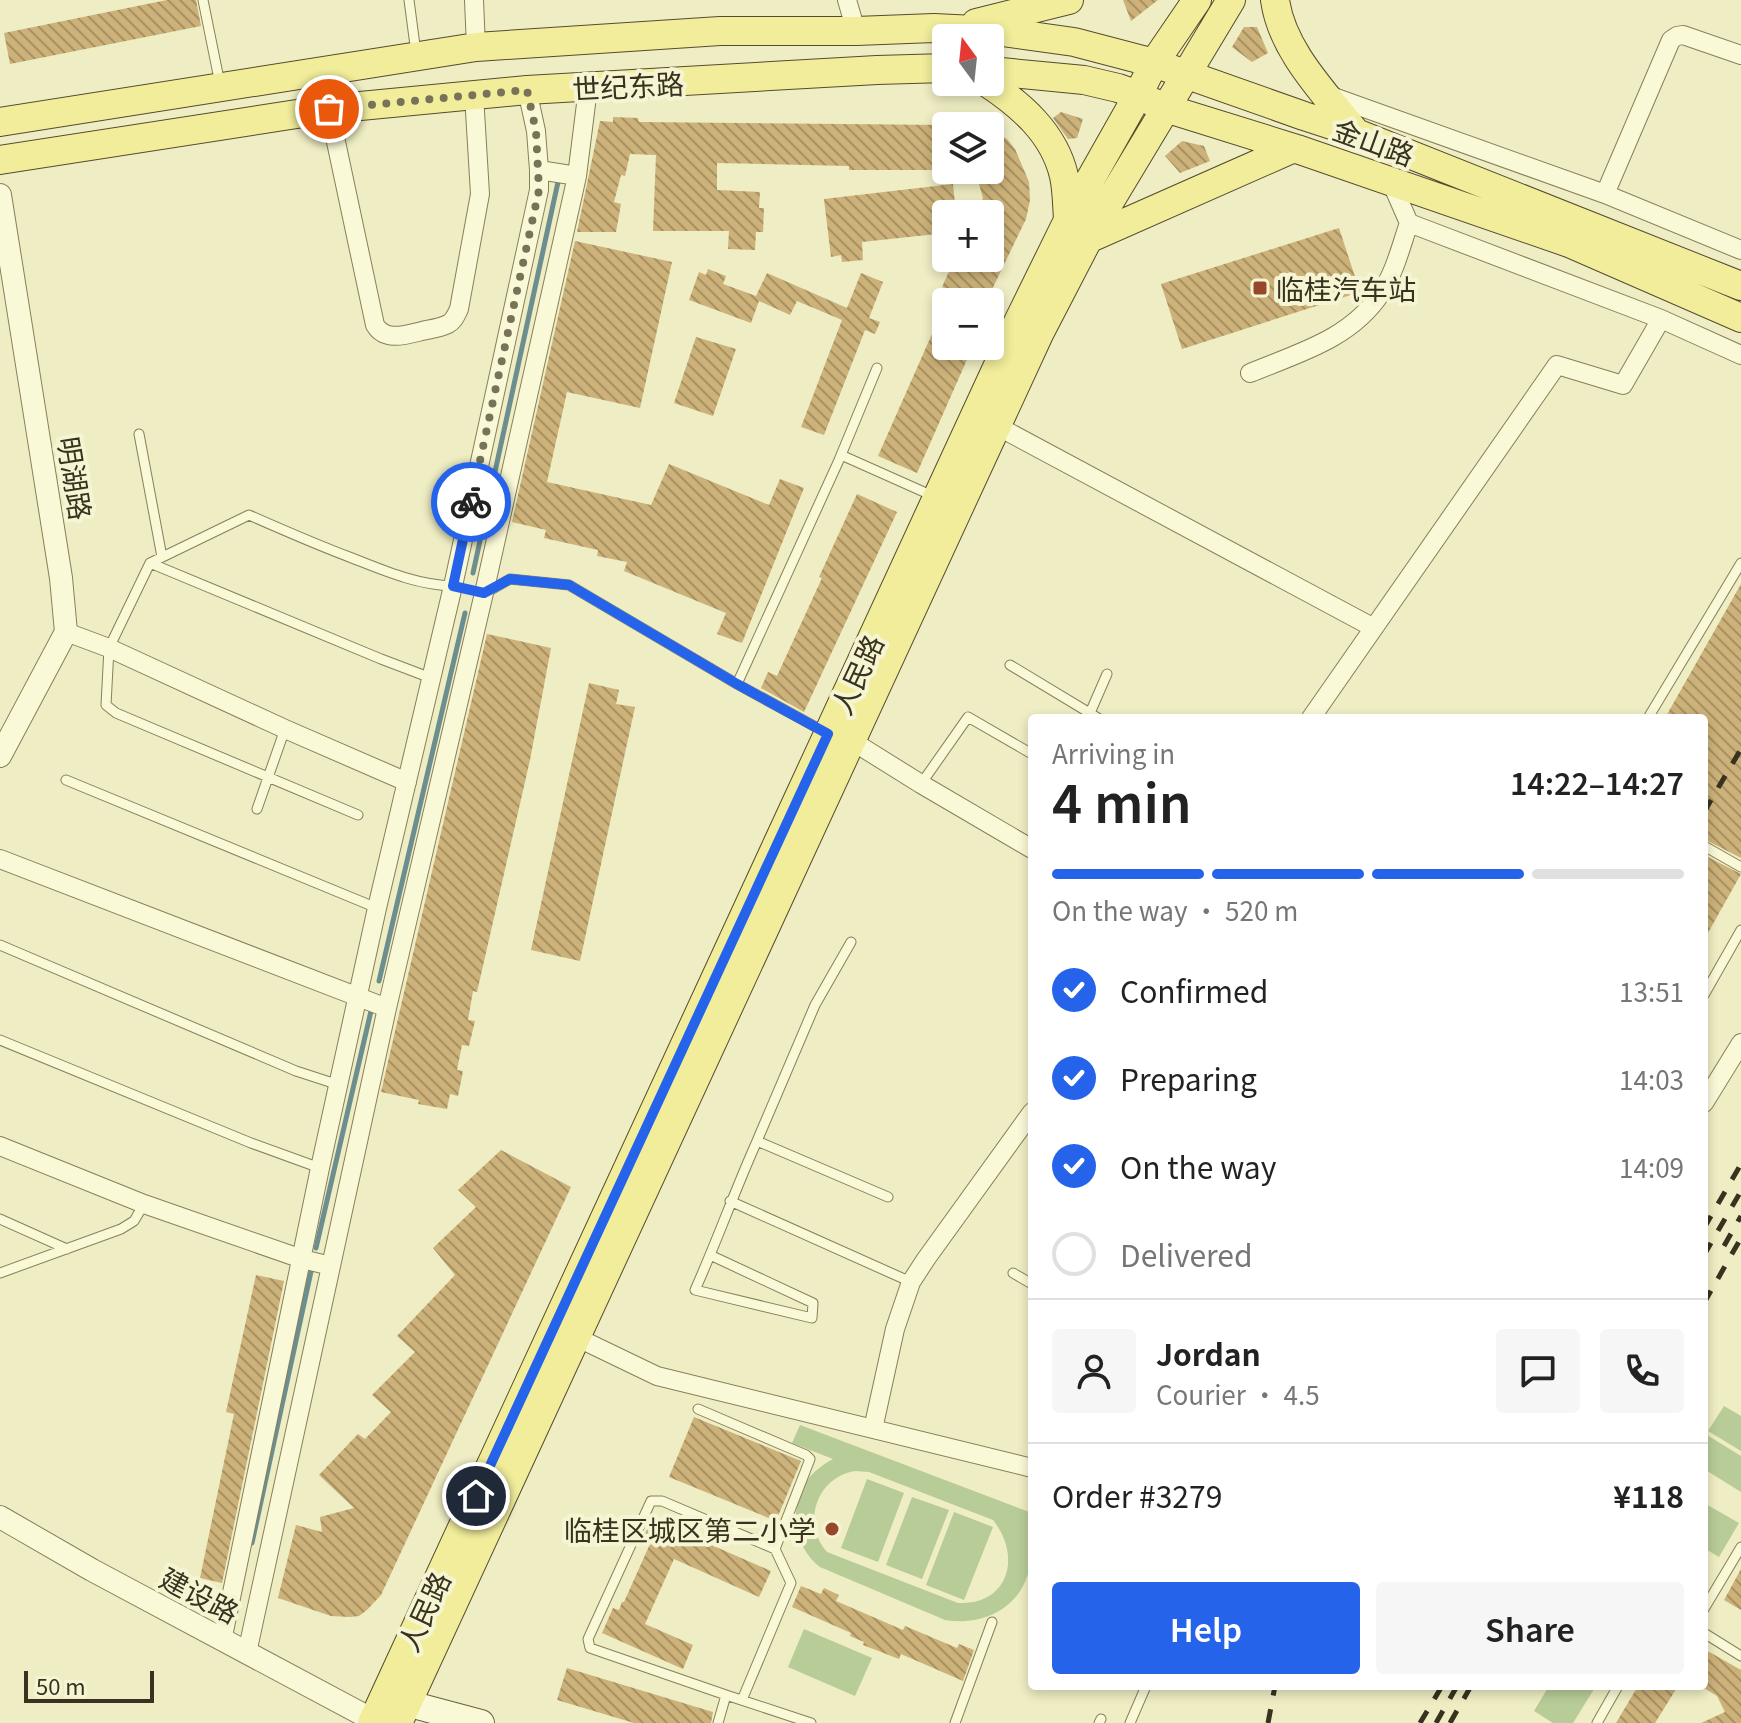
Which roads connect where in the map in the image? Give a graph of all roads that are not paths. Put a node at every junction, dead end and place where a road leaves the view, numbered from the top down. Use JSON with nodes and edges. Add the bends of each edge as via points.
{"nodes":[{"id":1,"x":203,"y":0,"type":"edge"},
{"id":2,"x":409,"y":0,"type":"edge"},
{"id":3,"x":474,"y":0,"type":"edge"},
{"id":4,"x":847,"y":0,"type":"edge"},
{"id":5,"x":1012,"y":0,"type":"edge"},
{"id":6,"x":1069,"y":0,"type":"edge"},
{"id":7,"x":1197,"y":0,"type":"edge"},
{"id":8,"x":1231,"y":0,"type":"edge"},
{"id":9,"x":1275,"y":0,"type":"edge"},
{"id":10,"x":961,"y":24,"type":"edge"},
{"id":11,"x":969,"y":24,"type":"edge"},
{"id":12,"x":932,"y":29,"type":"edge"},
{"id":13,"x":856,"y":31,"type":"junction"},
{"id":14,"x":1004,"y":32,"type":"edge"},
{"id":15,"x":476,"y":47,"type":"junction"},
{"id":16,"x":1741,"y":55,"type":"edge"},
{"id":17,"x":417,"y":57,"type":"junction"},
{"id":18,"x":1154,"y":63,"type":"junction"},
{"id":19,"x":932,"y":68,"type":"edge"},
{"id":20,"x":1004,"y":72,"type":"edge"},
{"id":21,"x":1185,"y":75,"type":"junction"},
{"id":22,"x":220,"y":87,"type":"junction"},
{"id":23,"x":588,"y":88,"type":"junction"},
{"id":24,"x":527,"y":90,"type":"junction"},
{"id":25,"x":1004,"y":94,"type":"edge"},
{"id":26,"x":1326,"y":94,"type":"junction"},
{"id":27,"x":474,"y":95,"type":"junction"},
{"id":28,"x":1138,"y":95,"type":"junction"},
{"id":29,"x":1165,"y":108,"type":"junction"},
{"id":30,"x":329,"y":109,"type":"junction"},
{"id":31,"x":0,"y":122,"type":"edge"},
{"id":32,"x":1356,"y":133,"type":"junction"},
{"id":33,"x":1294,"y":148,"type":"junction"},
{"id":34,"x":0,"y":160,"type":"edge"},
{"id":35,"x":539,"y":170,"type":"junction"},
{"id":36,"x":577,"y":176,"type":"junction"},
{"id":37,"x":1391,"y":182,"type":"junction"},
{"id":38,"x":1605,"y":194,"type":"junction"},
{"id":39,"x":0,"y":195,"type":"edge"},
{"id":40,"x":1409,"y":223,"type":"junction"},
{"id":41,"x":1078,"y":229,"type":"junction"},
{"id":42,"x":5,"y":250,"type":"edge"},
{"id":43,"x":1741,"y":250,"type":"edge"},
{"id":44,"x":1741,"y":286,"type":"edge"},
{"id":45,"x":1741,"y":318,"type":"edge"},
{"id":46,"x":1661,"y":319,"type":"junction"},
{"id":47,"x":1029,"y":327,"type":"junction"},
{"id":48,"x":1741,"y":355,"type":"edge"},
{"id":49,"x":877,"y":368,"type":"dead end"},
{"id":50,"x":1250,"y":373,"type":"dead end"},
{"id":51,"x":997,"y":426,"type":"junction"},
{"id":52,"x":139,"y":434,"type":"dead end"},
{"id":53,"x":841,"y":455,"type":"junction"},
{"id":54,"x":938,"y":498,"type":"junction"},
{"id":55,"x":162,"y":557,"type":"junction"},
{"id":56,"x":150,"y":563,"type":"junction"},
{"id":57,"x":1741,"y":563,"type":"edge"},
{"id":58,"x":453,"y":586,"type":"junction"},
{"id":59,"x":484,"y":593,"type":"junction"},
{"id":60,"x":1374,"y":628,"type":"junction"},
{"id":61,"x":66,"y":632,"type":"junction"},
{"id":62,"x":109,"y":648,"type":"junction"},
{"id":63,"x":1010,"y":665,"type":"dead end"},
{"id":64,"x":1107,"y":674,"type":"dead end"},
{"id":65,"x":431,"y":678,"type":"junction"},
{"id":66,"x":737,"y":684,"type":"junction"},
{"id":67,"x":1092,"y":714,"type":"edge"},
{"id":68,"x":1094,"y":714,"type":"edge"},
{"id":69,"x":1314,"y":714,"type":"edge"},
{"id":70,"x":1650,"y":714,"type":"edge"},
{"id":71,"x":285,"y":729,"type":"junction"},
{"id":72,"x":840,"y":737,"type":"junction"},
{"id":73,"x":1028,"y":752,"type":"edge"},
{"id":74,"x":0,"y":756,"type":"edge"},
{"id":75,"x":268,"y":778,"type":"junction"},
{"id":76,"x":66,"y":780,"type":"dead end"},
{"id":77,"x":407,"y":782,"type":"junction"},
{"id":78,"x":921,"y":784,"type":"junction"},
{"id":79,"x":257,"y":809,"type":"dead end"},
{"id":80,"x":358,"y":815,"type":"dead end"},
{"id":81,"x":1028,"y":847,"type":"edge"},
{"id":82,"x":1708,"y":848,"type":"edge"},
{"id":83,"x":0,"y":859,"type":"edge"},
{"id":84,"x":1741,"y":867,"type":"edge"},
{"id":85,"x":377,"y":908,"type":"junction"},
{"id":86,"x":1741,"y":930,"type":"edge"},
{"id":87,"x":851,"y":942,"type":"dead end"},
{"id":88,"x":0,"y":945,"type":"edge"},
{"id":89,"x":1708,"y":988,"type":"edge"},
{"id":90,"x":359,"y":996,"type":"junction"},
{"id":91,"x":387,"y":1008,"type":"junction"},
{"id":92,"x":0,"y":1040,"type":"edge"},
{"id":93,"x":1741,"y":1043,"type":"edge"},
{"id":94,"x":339,"y":1085,"type":"junction"},
{"id":95,"x":1708,"y":1097,"type":"edge"},
{"id":96,"x":1028,"y":1118,"type":"edge"},
{"id":97,"x":757,"y":1141,"type":"junction"},
{"id":98,"x":0,"y":1146,"type":"edge"},
{"id":99,"x":320,"y":1168,"type":"junction"},
{"id":100,"x":888,"y":1197,"type":"dead end"},
{"id":101,"x":730,"y":1201,"type":"junction"},
{"id":102,"x":144,"y":1204,"type":"junction"},
{"id":103,"x":0,"y":1219,"type":"edge"},
{"id":104,"x":67,"y":1249,"type":"junction"},
{"id":105,"x":710,"y":1255,"type":"junction"},
{"id":106,"x":302,"y":1259,"type":"junction"},
{"id":107,"x":331,"y":1266,"type":"junction"},
{"id":108,"x":0,"y":1273,"type":"edge"},
{"id":109,"x":1013,"y":1273,"type":"dead end"},
{"id":110,"x":911,"y":1282,"type":"junction"},
{"id":111,"x":1028,"y":1282,"type":"edge"},
{"id":112,"x":576,"y":1337,"type":"junction"},
{"id":113,"x":698,"y":1409,"type":"dead end"},
{"id":114,"x":873,"y":1429,"type":"junction"},
{"id":115,"x":1028,"y":1467,"type":"edge"},
{"id":116,"x":0,"y":1517,"type":"edge"},
{"id":117,"x":1741,"y":1547,"type":"edge"},
{"id":118,"x":775,"y":1549,"type":"junction"},
{"id":119,"x":1708,"y":1602,"type":"edge"},
{"id":120,"x":992,"y":1622,"type":"dead end"},
{"id":121,"x":1708,"y":1635,"type":"edge"},
{"id":122,"x":222,"y":1641,"type":"junction"},
{"id":123,"x":247,"y":1653,"type":"junction"},
{"id":124,"x":1741,"y":1656,"type":"edge"},
{"id":125,"x":1144,"y":1690,"type":"edge"},
{"id":126,"x":1616,"y":1690,"type":"edge"},
{"id":127,"x":726,"y":1695,"type":"junction"},
{"id":128,"x":742,"y":1700,"type":"junction"},
{"id":129,"x":386,"y":1714,"type":"edge"},
{"id":130,"x":481,"y":1723,"type":"edge"},
{"id":131,"x":718,"y":1723,"type":"edge"},
{"id":132,"x":811,"y":1723,"type":"edge"},
{"id":133,"x":955,"y":1723,"type":"edge"},
{"id":134,"x":1130,"y":1723,"type":"edge"},
{"id":135,"x":1597,"y":1723,"type":"edge"}],
"edges":[{"from":1,"to":22,"type":"lane"},
{"from":2,"to":17,"type":"lane"},
{"from":3,"to":15,"type":"street"},
{"from":4,"to":13,"type":"street"},
{"from":5,"to":10,"type":"main road"},
{"from":6,"to":11,"type":"main road"},
{"from":7,"to":18,"type":"main road"},
{"from":8,"to":21,"type":"main road"},
{"from":9,"to":26,"type":"main road","via":[[1300,61]]},
{"from":12,"to":13,"type":"main road","name":"世纪东路"},
{"from":13,"to":15,"type":"main road","name":"世纪东路","via":[[720,31]]},
{"from":14,"to":18,"type":"main road","name":"金山路","via":[[1074,42]]},
{"from":15,"to":17,"type":"main road","name":"世纪东路"},
{"from":16,"to":38,"type":"street","via":[[1683,35],[1671,40]]},
{"from":17,"to":22,"type":"main road","name":"世纪东路"},
{"from":18,"to":21,"type":"main road","name":"金山路"},
{"from":18,"to":28,"type":"main road"},
{"from":19,"to":23,"type":"main road","name":"世纪东路"},
{"from":20,"to":28,"type":"main road","name":"金山路","via":[[1084,80]]},
{"from":21,"to":29,"type":"main road"},
{"from":21,"to":32,"type":"main road","name":"金山路"},
{"from":22,"to":31,"type":"main road","name":"世纪东路"},
{"from":23,"to":24,"type":"main road","name":"世纪东路"},
{"from":23,"to":36,"type":"street"},
{"from":24,"to":27,"type":"main road","name":"世纪东路"},
{"from":24,"to":35,"type":"street"},
{"from":25,"to":41,"type":"main road","via":[[1044,131]]},
{"from":26,"to":32,"type":"main road"},
{"from":26,"to":38,"type":"street"},
{"from":27,"to":30,"type":"main road","name":"世纪东路"},
{"from":27,"to":30,"type":"street","via":[[480,194],[459,309],[446,325],[402,335],[386,335],[375,325]]},
{"from":28,"to":29,"type":"main road","name":"金山路"},
{"from":28,"to":41,"type":"main road"},
{"from":29,"to":33,"type":"main road","name":"金山路"},
{"from":29,"to":41,"type":"main road"},
{"from":30,"to":34,"type":"main road","name":"世纪东路"},
{"from":32,"to":44,"type":"main road","name":"金山路"},
{"from":33,"to":37,"type":"main road","name":"金山路"},
{"from":33,"to":41,"type":"main road"},
{"from":35,"to":36,"type":"street"},
{"from":35,"to":58,"type":"street","via":[[539,190]]},
{"from":36,"to":59,"type":"street"},
{"from":37,"to":40,"type":"street"},
{"from":37,"to":45,"type":"main road","name":"金山路","via":[[1569,243]]},
{"from":38,"to":43,"type":"street"},
{"from":39,"to":42,"type":"street","name":"明湖路"},
{"from":40,"to":46,"type":"street"},
{"from":40,"to":50,"type":"street","via":[[1382,292],[1354,324]]},
{"from":41,"to":47,"type":"main road"},
{"from":42,"to":61,"type":"street","name":"明湖路"},
{"from":46,"to":48,"type":"street"},
{"from":46,"to":60,"type":"street","via":[[1623,385],[1557,365]]},
{"from":47,"to":51,"type":"main road","name":"人民路"},
{"from":47,"to":54,"type":"main road","name":"人民路"},
{"from":49,"to":53,"type":"lane"},
{"from":51,"to":60,"type":"street"},
{"from":51,"to":72,"type":"main road","name":"人民路"},
{"from":52,"to":55,"type":"lane"},
{"from":53,"to":54,"type":"lane"},
{"from":53,"to":66,"type":"lane"},
{"from":54,"to":72,"type":"main road","name":"人民路"},
{"from":55,"to":56,"type":"lane"},
{"from":55,"to":58,"type":"lane","via":[[249,515],[387,572]]},
{"from":56,"to":62,"type":"lane"},
{"from":56,"to":65,"type":"lane"},
{"from":57,"to":70,"type":"lane"},
{"from":58,"to":59,"type":"street"},
{"from":58,"to":65,"type":"street"},
{"from":59,"to":66,"type":"lane","via":[[510,579],[569,585]]},
{"from":59,"to":91,"type":"street"},
{"from":60,"to":69,"type":"street"},
{"from":61,"to":62,"type":"street"},
{"from":61,"to":74,"type":"street"},
{"from":62,"to":71,"type":"street"},
{"from":62,"to":75,"type":"lane","via":[[109,709]]},
{"from":63,"to":67,"type":"lane"},
{"from":64,"to":68,"type":"lane"},
{"from":65,"to":77,"type":"street"},
{"from":66,"to":72,"type":"lane"},
{"from":71,"to":75,"type":"lane"},
{"from":71,"to":77,"type":"street"},
{"from":72,"to":78,"type":"street"},
{"from":72,"to":112,"type":"main road","name":"人民路"},
{"from":72,"to":129,"type":"main road","name":"人民路"},
{"from":73,"to":78,"type":"lane","via":[[968,717]]},
{"from":75,"to":79,"type":"lane"},
{"from":75,"to":80,"type":"lane"},
{"from":76,"to":85,"type":"lane"},
{"from":77,"to":85,"type":"street"},
{"from":78,"to":81,"type":"street"},
{"from":82,"to":84,"type":"lane"},
{"from":83,"to":90,"type":"street"},
{"from":85,"to":90,"type":"street"},
{"from":86,"to":89,"type":"lane"},
{"from":87,"to":97,"type":"lane","via":[[815,1005]]},
{"from":88,"to":94,"type":"lane"},
{"from":90,"to":91,"type":"street"},
{"from":90,"to":94,"type":"street"},
{"from":91,"to":107,"type":"street"},
{"from":92,"to":99,"type":"lane"},
{"from":93,"to":95,"type":"street"},
{"from":94,"to":99,"type":"street"},
{"from":96,"to":110,"type":"street"},
{"from":97,"to":100,"type":"lane"},
{"from":97,"to":101,"type":"lane"},
{"from":98,"to":102,"type":"street"},
{"from":99,"to":106,"type":"street"},
{"from":101,"to":105,"type":"lane"},
{"from":101,"to":110,"type":"lane"},
{"from":102,"to":104,"type":"lane","via":[[128,1226]]},
{"from":102,"to":106,"type":"street"},
{"from":103,"to":104,"type":"lane"},
{"from":104,"to":108,"type":"lane"},
{"from":105,"to":105,"type":"lane","via":[[813,1303],[812,1318],[695,1290]]},
{"from":106,"to":107,"type":"street"},
{"from":106,"to":122,"type":"street"},
{"from":107,"to":123,"type":"street"},
{"from":109,"to":111,"type":"lane"},
{"from":110,"to":114,"type":"street"},
{"from":112,"to":114,"type":"street","via":[[657,1376]]},
{"from":112,"to":129,"type":"main road","name":"人民路"},
{"from":113,"to":118,"type":"lane","via":[[810,1459]]},
{"from":114,"to":115,"type":"street"},
{"from":116,"to":122,"type":"street","name":"建设路"},
{"from":117,"to":119,"type":"lane"},
{"from":118,"to":127,"type":"lane","via":[[651,1501],[588,1639],[590,1648]]},
{"from":118,"to":128,"type":"lane","via":[[791,1583]]},
{"from":120,"to":133,"type":"lane"},
{"from":121,"to":124,"type":"lane"},
{"from":122,"to":123,"type":"street","name":"建设路"},
{"from":123,"to":129,"type":"street","name":"建设路"},
{"from":125,"to":134,"type":"lane"},
{"from":126,"to":135,"type":"lane"},
{"from":127,"to":128,"type":"lane"},
{"from":127,"to":131,"type":"lane"},
{"from":128,"to":132,"type":"lane"},
{"from":129,"to":130,"type":"main road"}]}
